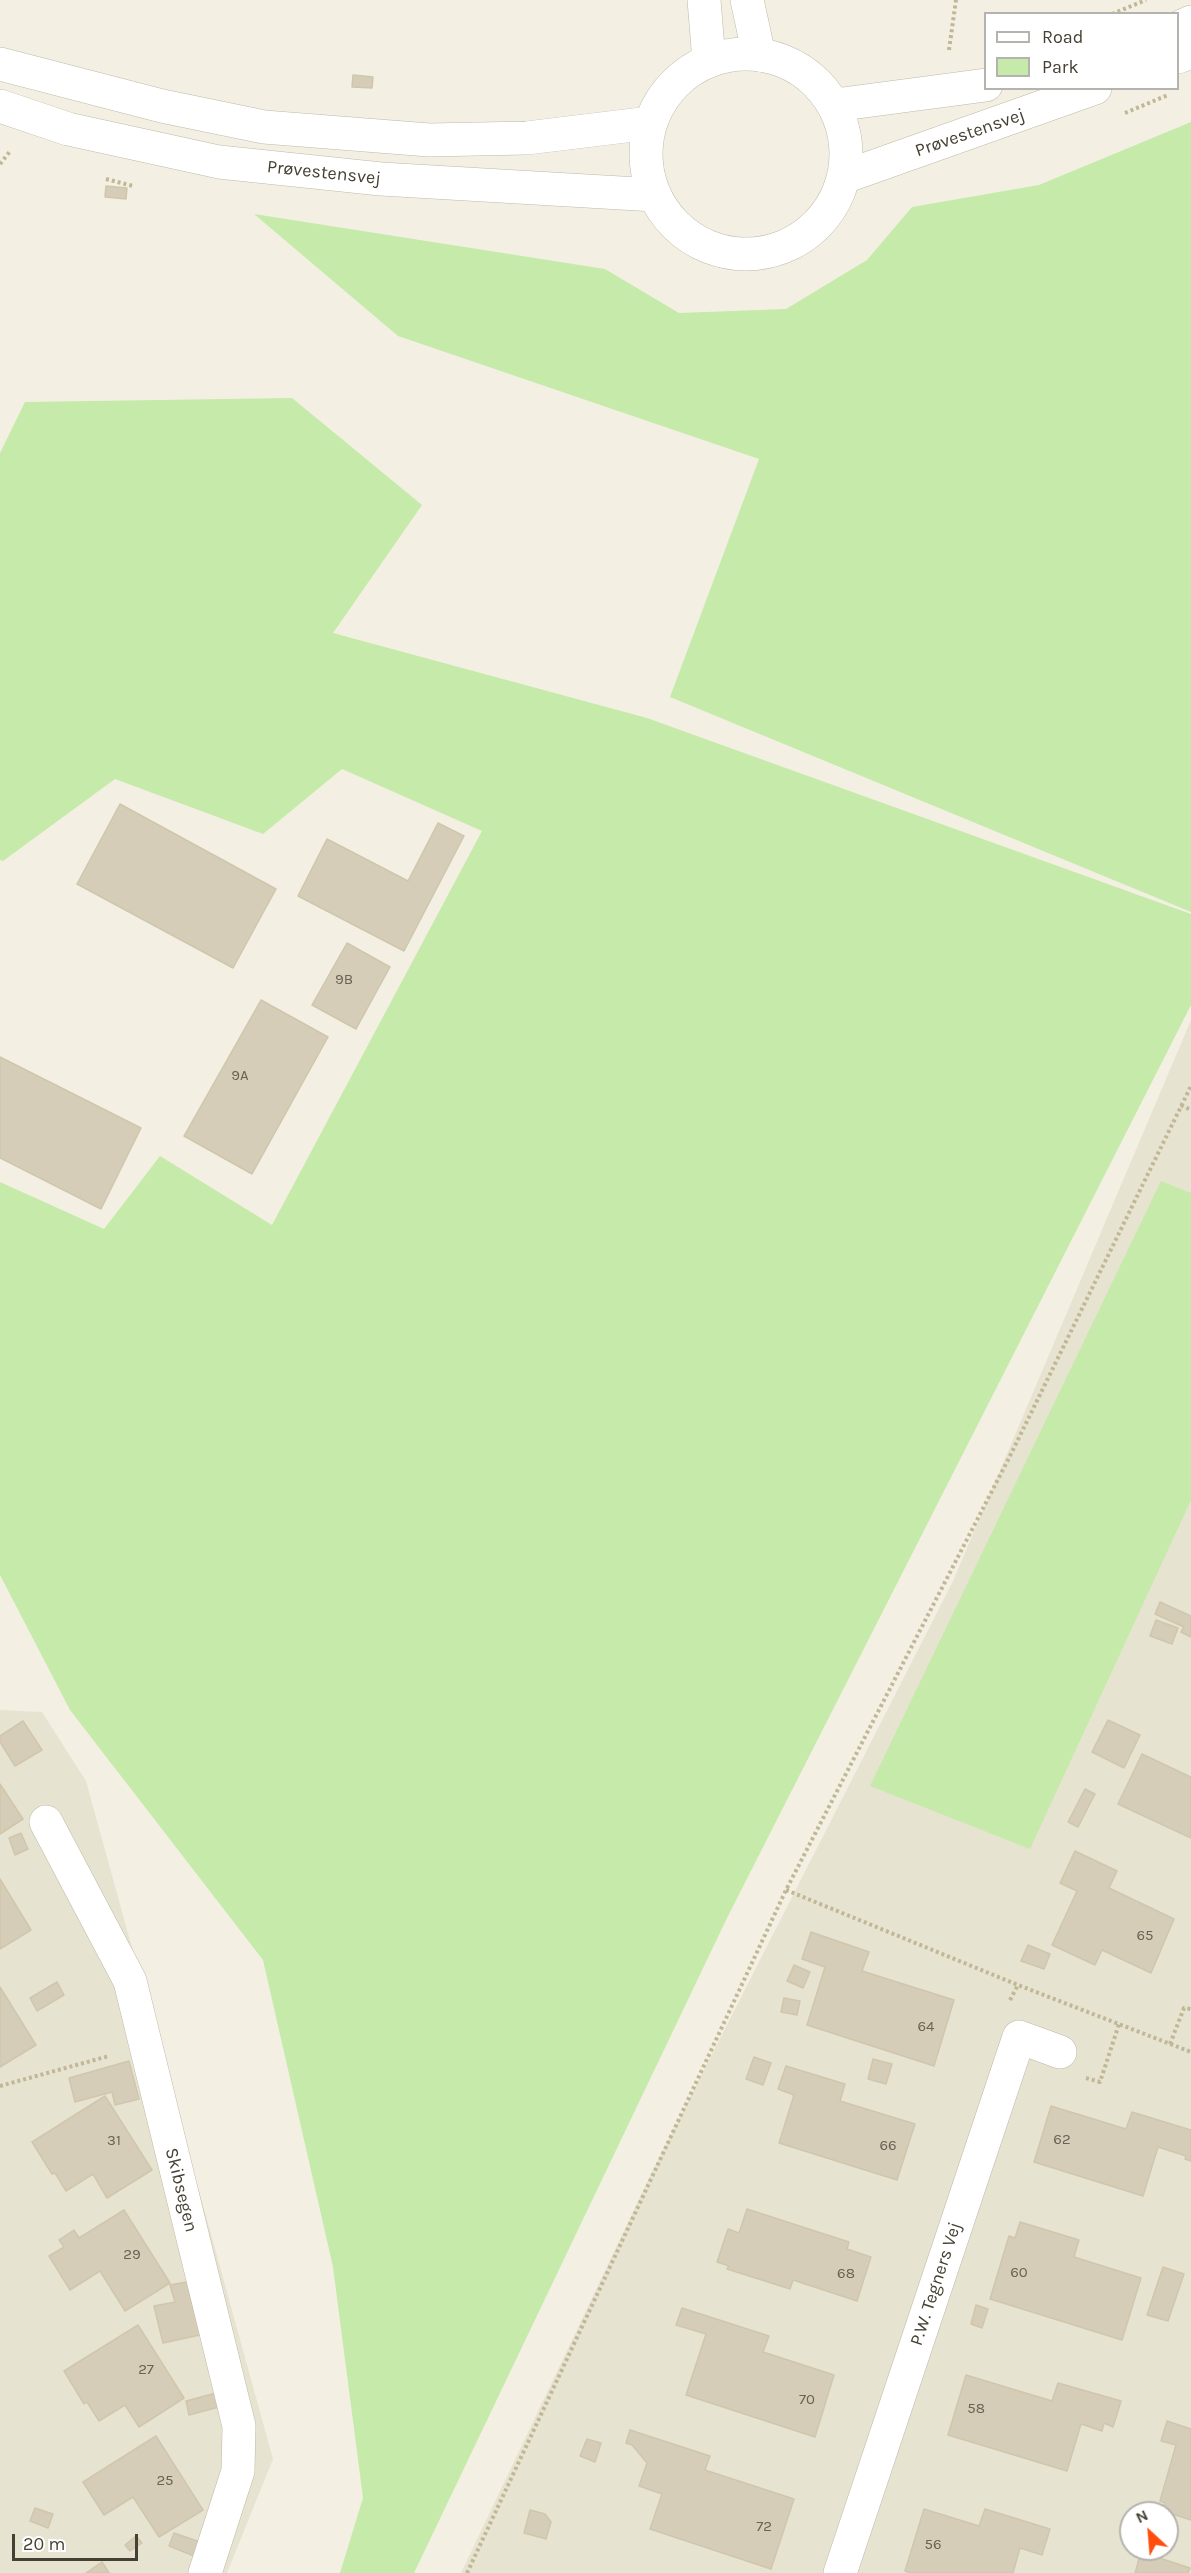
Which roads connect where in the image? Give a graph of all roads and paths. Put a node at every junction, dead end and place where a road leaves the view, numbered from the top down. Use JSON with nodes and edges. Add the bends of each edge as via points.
{"nodes":[{"id":1,"x":704,"y":0,"type":"edge"},
{"id":2,"x":747,"y":0,"type":"edge"},
{"id":3,"x":956,"y":0,"type":"edge"},
{"id":4,"x":1146,"y":0,"type":"edge"},
{"id":5,"x":1117,"y":12,"type":"edge"},
{"id":6,"x":759,"y":55,"type":"junction"},
{"id":7,"x":948,"y":55,"type":"dead end"},
{"id":8,"x":709,"y":61,"type":"junction"},
{"id":9,"x":0,"y":64,"type":"edge"},
{"id":10,"x":984,"y":85,"type":"edge"},
{"id":11,"x":1089,"y":90,"type":"edge"},
{"id":12,"x":835,"y":105,"type":"junction"},
{"id":13,"x":0,"y":106,"type":"edge"},
{"id":14,"x":650,"y":123,"type":"junction"},
{"id":15,"x":844,"y":177,"type":"junction"},
{"id":16,"x":655,"y":195,"type":"junction"},
{"id":17,"x":1191,"y":1086,"type":"edge"},
{"id":18,"x":1181,"y":1105,"type":"junction"},
{"id":19,"x":1191,"y":1110,"type":"edge"},
{"id":20,"x":46,"y":1822,"type":"dead end"},
{"id":21,"x":786,"y":1890,"type":"junction"},
{"id":22,"x":1191,"y":2009,"type":"edge"},
{"id":23,"x":1170,"y":2044,"type":"junction"},
{"id":24,"x":146,"y":2046,"type":"junction"},
{"id":25,"x":1060,"y":2052,"type":"dead end"},
{"id":26,"x":1191,"y":2052,"type":"edge"},
{"id":27,"x":0,"y":2086,"type":"edge"},
{"id":28,"x":468,"y":2572,"type":"edge"},
{"id":29,"x":205,"y":2573,"type":"edge"},
{"id":30,"x":475,"y":2573,"type":"edge"},
{"id":31,"x":840,"y":2573,"type":"edge"}],
"edges":[{"from":1,"to":8,"type":"street"},
{"from":2,"to":6,"type":"street"},
{"from":3,"to":7,"type":"path"},
{"from":4,"to":5,"type":"path"},
{"from":6,"to":8,"type":"street","via":[[737,54]]},
{"from":6,"to":12,"type":"street","via":[[794,65],[817,82]]},
{"from":8,"to":14,"type":"street","via":[[684,75],[664,97]]},
{"from":9,"to":14,"type":"street","via":[[162,106],[264,127],[429,140],[527,138]]},
{"from":10,"to":12,"type":"street"},
{"from":11,"to":15,"type":"street","name":"Prøvestensvej"},
{"from":12,"to":15,"type":"street","via":[[846,140]]},
{"from":13,"to":16,"type":"street","name":"Prøvestensvej","via":[[68,129],[219,162],[381,179]]},
{"from":14,"to":16,"type":"street","via":[[647,172]]},
{"from":15,"to":16,"type":"street","via":[[832,205],[812,229],[786,245],[756,254],[725,252],[696,241],[672,221]]},
{"from":17,"to":18,"type":"path"},
{"from":18,"to":19,"type":"path"},
{"from":18,"to":21,"type":"path","via":[[1009,1458]]},
{"from":20,"to":24,"type":"street","name":"Skibsegen","via":[[130,1981]]},
{"from":21,"to":23,"type":"path"},
{"from":21,"to":28,"type":"path"},
{"from":22,"to":23,"type":"path","via":[[1184,2008]]},
{"from":23,"to":26,"type":"path"},
{"from":24,"to":27,"type":"path"},
{"from":24,"to":29,"type":"street","name":"Skibsegen","via":[[240,2426],[238,2471]]},
{"from":25,"to":31,"type":"street","name":"P.W. Tegners Vej","via":[[1019,2037]]},
{"from":28,"to":30,"type":"path"}]}
